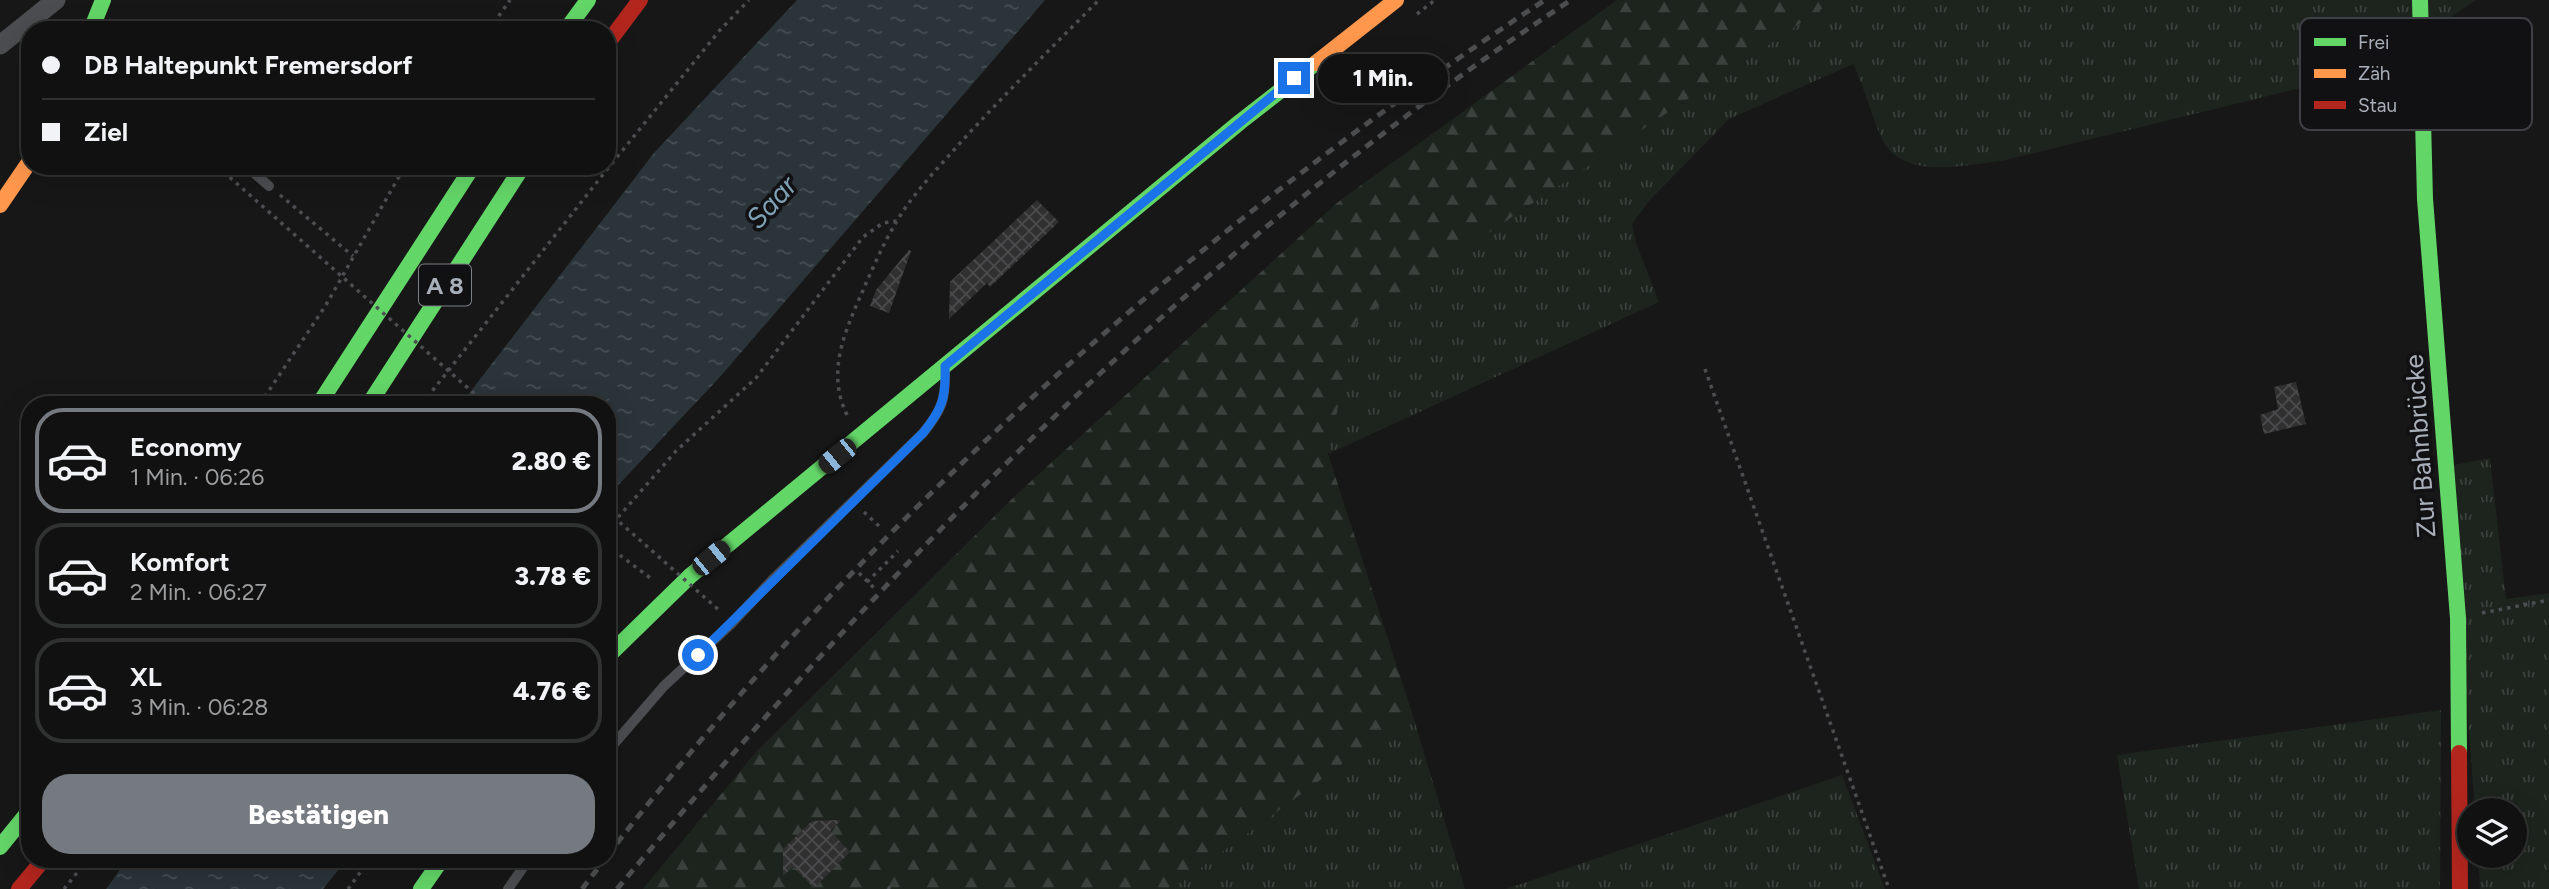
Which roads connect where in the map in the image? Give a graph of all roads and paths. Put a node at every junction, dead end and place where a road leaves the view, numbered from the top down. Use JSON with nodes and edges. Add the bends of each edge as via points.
{"nodes":[{"id":1,"x":510,"y":0,"type":"edge"},
{"id":2,"x":588,"y":0,"type":"edge"},
{"id":3,"x":640,"y":0,"type":"edge"},
{"id":4,"x":749,"y":0,"type":"edge"},
{"id":5,"x":1099,"y":0,"type":"edge"},
{"id":6,"x":1396,"y":0,"type":"edge"},
{"id":7,"x":2420,"y":0,"type":"edge"},
{"id":8,"x":101,"y":1,"type":"edge"},
{"id":9,"x":50,"y":4,"type":"edge"},
{"id":10,"x":2420,"y":18,"type":"edge"},
{"id":11,"x":30,"y":21,"type":"edge"},
{"id":12,"x":94,"y":21,"type":"edge"},
{"id":13,"x":495,"y":21,"type":"edge"},
{"id":14,"x":573,"y":21,"type":"edge"},
{"id":15,"x":21,"y":28,"type":"edge"},
{"id":16,"x":616,"y":32,"type":"edge"},
{"id":17,"x":0,"y":46,"type":"edge"},
{"id":18,"x":2423,"y":130,"type":"edge"},
{"id":19,"x":616,"y":158,"type":"edge"},
{"id":20,"x":21,"y":174,"type":"edge"},
{"id":21,"x":227,"y":175,"type":"edge"},
{"id":22,"x":257,"y":175,"type":"edge"},
{"id":23,"x":400,"y":175,"type":"edge"},
{"id":24,"x":467,"y":175,"type":"edge"},
{"id":25,"x":517,"y":175,"type":"edge"},
{"id":26,"x":603,"y":175,"type":"edge"},
{"id":27,"x":270,"y":186,"type":"joint"},
{"id":28,"x":0,"y":205,"type":"edge"},
{"id":29,"x":897,"y":221,"type":"junction"},
{"id":30,"x":353,"y":257,"type":"junction"},
{"id":31,"x":945,"y":366,"type":"junction"},
{"id":32,"x":1705,"y":369,"type":"dead end"},
{"id":33,"x":265,"y":396,"type":"edge"},
{"id":34,"x":324,"y":396,"type":"edge"},
{"id":35,"x":374,"y":396,"type":"edge"},
{"id":36,"x":428,"y":396,"type":"edge"},
{"id":37,"x":477,"y":396,"type":"edge"},
{"id":38,"x":858,"y":439,"type":"junction"},
{"id":39,"x":853,"y":500,"type":"junction"},
{"id":40,"x":616,"y":519,"type":"edge"},
{"id":41,"x":616,"y":520,"type":"edge"},
{"id":42,"x":880,"y":528,"type":"dead end"},
{"id":43,"x":898,"y":551,"type":"dead end"},
{"id":44,"x":616,"y":553,"type":"edge"},
{"id":45,"x":859,"y":573,"type":"dead end"},
{"id":46,"x":867,"y":582,"type":"junction"},
{"id":47,"x":658,"y":583,"type":"dead end"},
{"id":48,"x":874,"y":588,"type":"dead end"},
{"id":49,"x":2549,"y":600,"type":"edge"},
{"id":50,"x":720,"y":611,"type":"dead end"},
{"id":51,"x":2458,"y":618,"type":"junction"},
{"id":52,"x":616,"y":648,"type":"edge"},
{"id":53,"x":616,"y":742,"type":"edge"},
{"id":54,"x":21,"y":821,"type":"edge"},
{"id":55,"x":0,"y":847,"type":"edge"},
{"id":56,"x":36,"y":868,"type":"edge"},
{"id":57,"x":81,"y":868,"type":"edge"},
{"id":58,"x":363,"y":868,"type":"edge"},
{"id":59,"x":436,"y":868,"type":"edge"},
{"id":60,"x":523,"y":868,"type":"edge"},
{"id":61,"x":19,"y":889,"type":"edge"},
{"id":62,"x":64,"y":889,"type":"edge"},
{"id":63,"x":348,"y":889,"type":"edge"},
{"id":64,"x":421,"y":889,"type":"edge"},
{"id":65,"x":508,"y":889,"type":"edge"},
{"id":66,"x":1889,"y":889,"type":"edge"},
{"id":67,"x":2460,"y":889,"type":"edge"}],
"edges":[{"from":1,"to":13,"type":"path"},
{"from":2,"to":14,"type":"main road"},
{"from":3,"to":16,"type":"main road"},
{"from":4,"to":19,"type":"path"},
{"from":5,"to":29,"type":"path","via":[[991,108]]},
{"from":6,"to":31,"type":"main road"},
{"from":7,"to":10,"type":"main road","name":"Zur Bahnbrücke"},
{"from":8,"to":12,"type":"main road"},
{"from":9,"to":11,"type":"street"},
{"from":15,"to":17,"type":"street"},
{"from":18,"to":51,"type":"main road","name":"Zur Bahnbrücke"},
{"from":20,"to":28,"type":"main road"},
{"from":21,"to":37,"type":"path","bridge":true},
{"from":22,"to":27,"type":"lane"},
{"from":23,"to":30,"type":"path"},
{"from":24,"to":34,"type":"main road","number":"A 8"},
{"from":25,"to":35,"type":"main road","number":"A 8"},
{"from":26,"to":36,"type":"path"},
{"from":27,"to":30,"type":"path"},
{"from":29,"to":38,"type":"path","via":[[840,344],[838,390]]},
{"from":29,"to":41,"type":"path","via":[[883,223],[863,237],[756,378],[676,451]]},
{"from":30,"to":33,"type":"path"},
{"from":31,"to":38,"type":"main road"},
{"from":31,"to":39,"type":"lane","via":[[941,409],[923,433]]},
{"from":32,"to":66,"type":"path"},
{"from":38,"to":52,"type":"main road","via":[[690,576]]},
{"from":39,"to":42,"type":"path"},
{"from":39,"to":53,"type":"lane","via":[[664,686]]},
{"from":40,"to":50,"type":"path","bridge":true},
{"from":43,"to":46,"type":"path"},
{"from":44,"to":47,"type":"path"},
{"from":45,"to":46,"type":"path"},
{"from":46,"to":48,"type":"path"},
{"from":49,"to":51,"type":"path"},
{"from":51,"to":67,"type":"main road","name":"Zur Bahnbrücke"},
{"from":54,"to":55,"type":"main road"},
{"from":56,"to":61,"type":"main road"},
{"from":57,"to":62,"type":"path"},
{"from":58,"to":63,"type":"path"},
{"from":59,"to":64,"type":"main road"},
{"from":60,"to":65,"type":"lane"}]}
